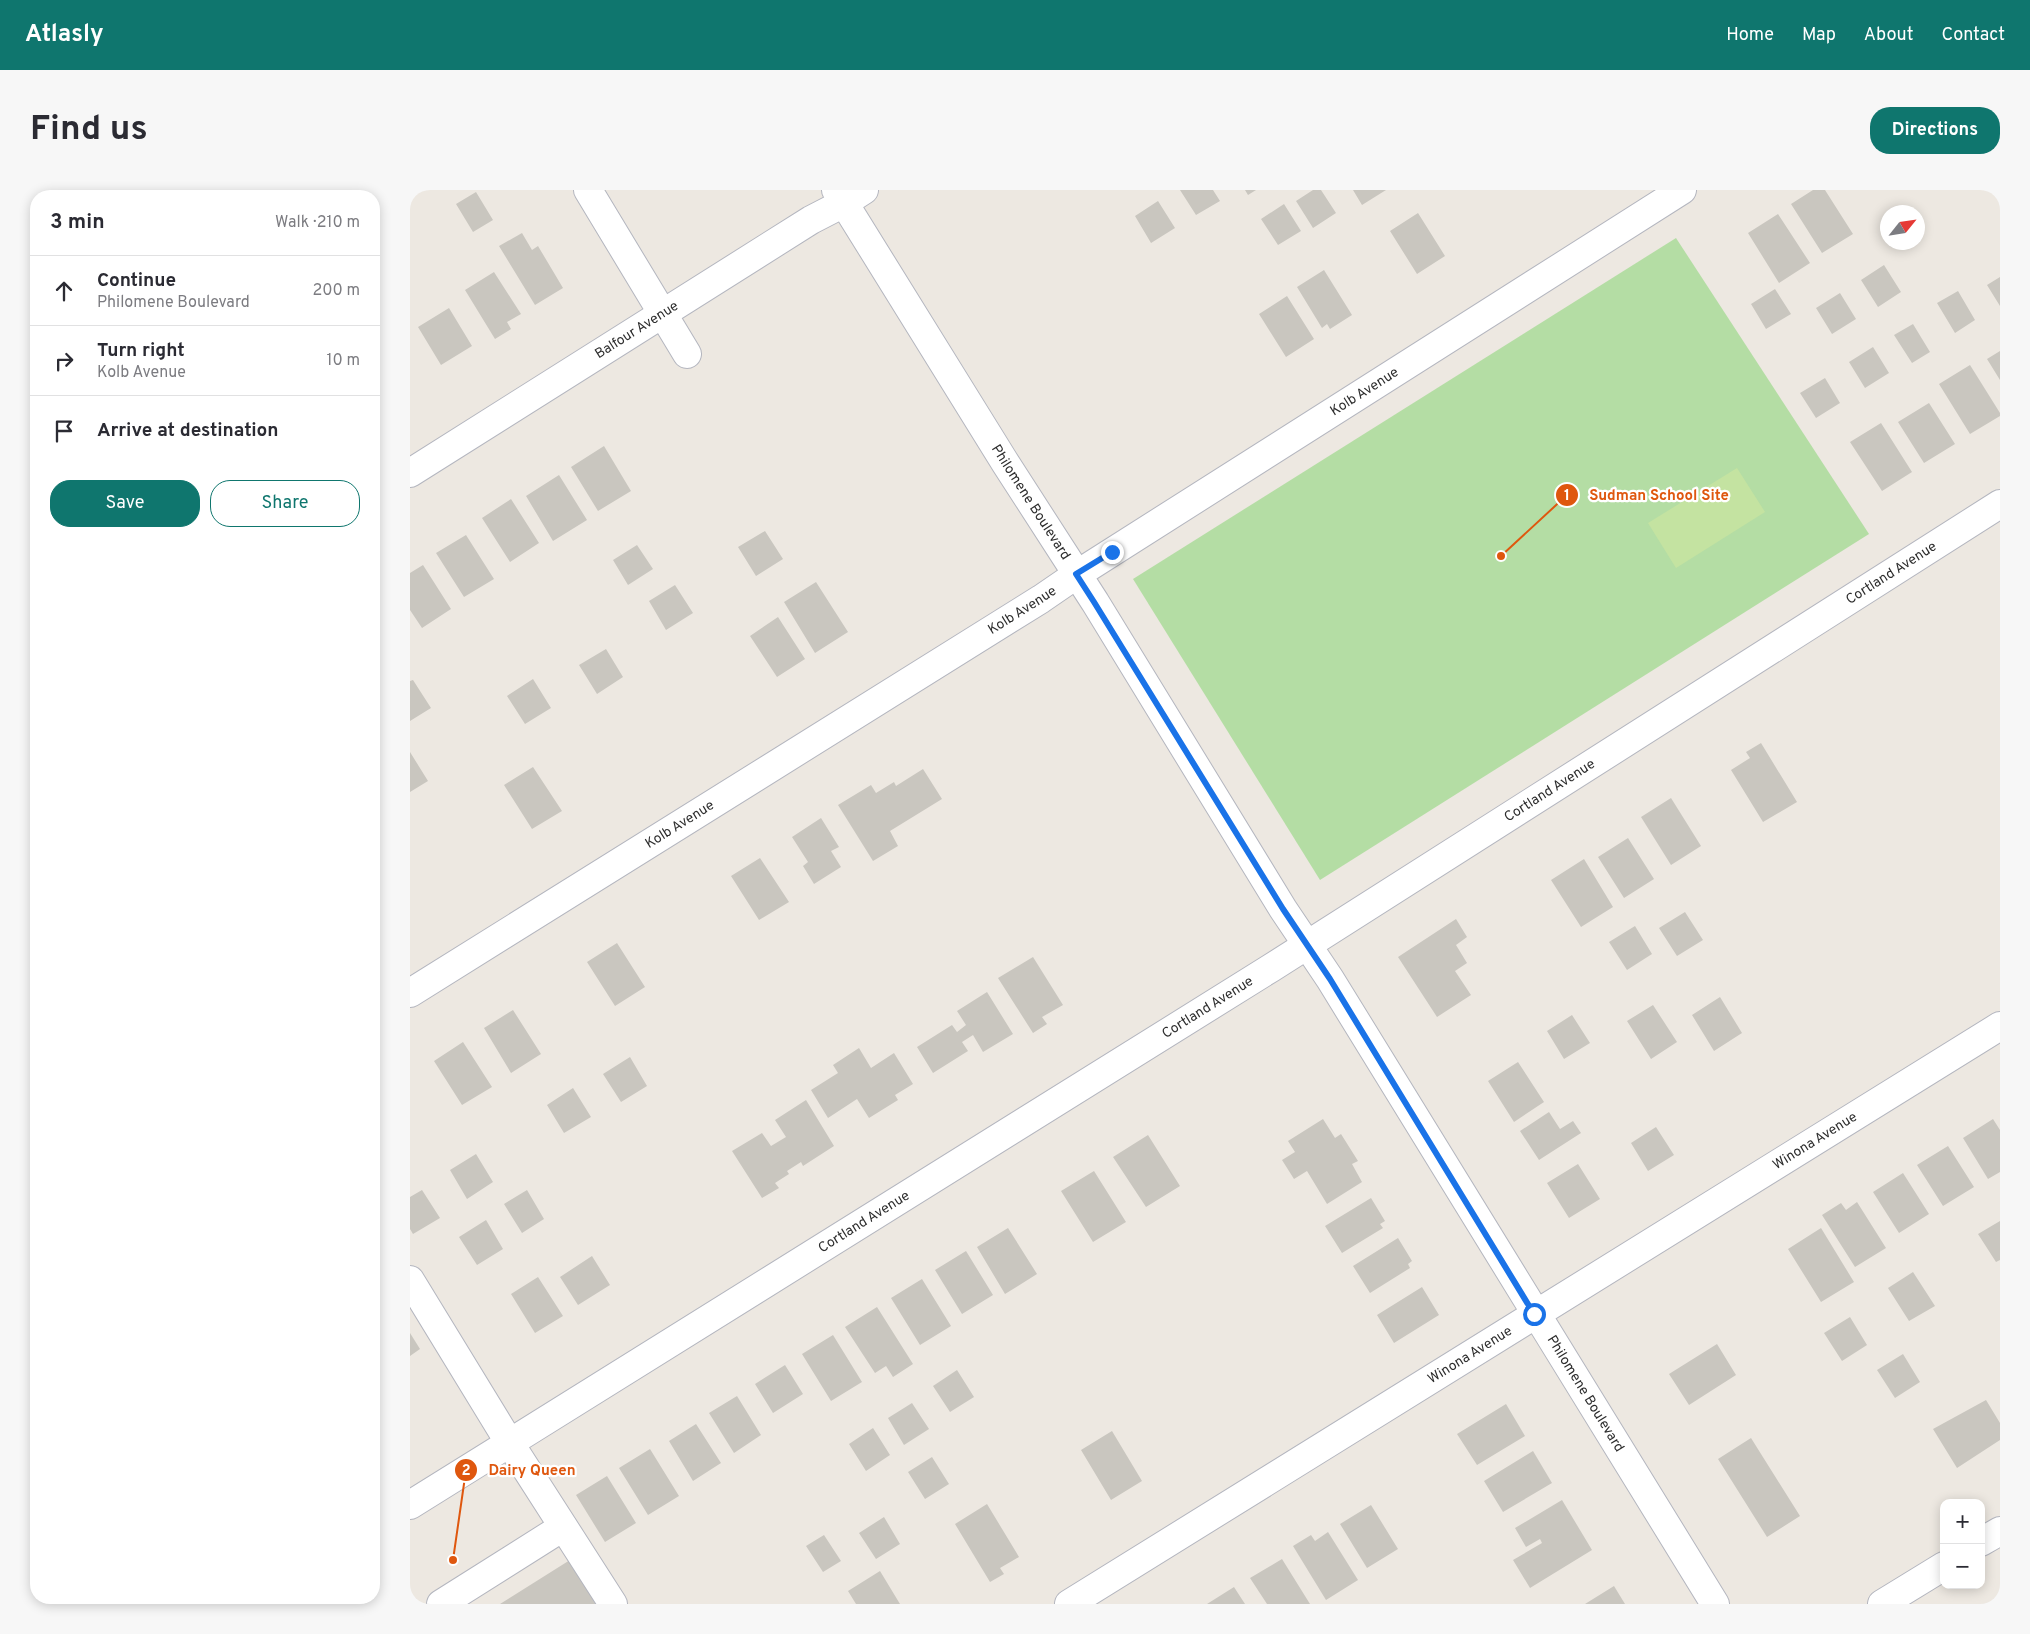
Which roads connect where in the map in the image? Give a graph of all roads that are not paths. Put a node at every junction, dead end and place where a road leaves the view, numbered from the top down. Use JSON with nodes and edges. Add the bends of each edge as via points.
{"nodes":[{"id":1,"x":588,"y":190,"type":"edge"},
{"id":2,"x":1682,"y":190,"type":"edge"},
{"id":3,"x":848,"y":194,"type":"edge"},
{"id":4,"x":663,"y":312,"type":"junction"},
{"id":5,"x":687,"y":354,"type":"dead end"},
{"id":6,"x":410,"y":473,"type":"edge"},
{"id":7,"x":2000,"y":504,"type":"edge"},
{"id":8,"x":1076,"y":574,"type":"junction"},
{"id":9,"x":1306,"y":944,"type":"junction"},
{"id":10,"x":410,"y":993,"type":"edge"},
{"id":11,"x":2000,"y":1026,"type":"edge"},
{"id":12,"x":410,"y":1280,"type":"edge"},
{"id":13,"x":1534,"y":1314,"type":"junction"},
{"id":14,"x":509,"y":1442,"type":"junction"},
{"id":15,"x":410,"y":1505,"type":"edge"},
{"id":16,"x":563,"y":1526,"type":"junction"},
{"id":17,"x":2000,"y":1530,"type":"edge"},
{"id":18,"x":1985,"y":1539,"type":"edge"},
{"id":19,"x":1940,"y":1568,"type":"edge"},
{"id":20,"x":441,"y":1604,"type":"edge"},
{"id":21,"x":613,"y":1604,"type":"edge"},
{"id":22,"x":1069,"y":1604,"type":"edge"},
{"id":23,"x":1715,"y":1604,"type":"edge"},
{"id":24,"x":1882,"y":1604,"type":"edge"}],
"edges":[{"from":1,"to":4,"type":"street"},
{"from":2,"to":8,"type":"street","name":"Kolb Avenue"},
{"from":3,"to":4,"type":"street","name":"Balfour Avenue"},
{"from":3,"to":8,"type":"street","name":"Philomene Boulevard"},
{"from":4,"to":5,"type":"street"},
{"from":4,"to":6,"type":"street","name":"Balfour Avenue"},
{"from":7,"to":9,"type":"street","name":"Cortland Avenue"},
{"from":8,"to":9,"type":"street","name":"Philomene Boulevard"},
{"from":8,"to":10,"type":"street","name":"Kolb Avenue","via":[[1041,599]]},
{"from":9,"to":13,"type":"street","name":"Philomene Boulevard"},
{"from":9,"to":14,"type":"street","name":"Cortland Avenue"},
{"from":11,"to":13,"type":"street","name":"Winona Avenue"},
{"from":12,"to":14,"type":"street"},
{"from":13,"to":22,"type":"street","name":"Winona Avenue"},
{"from":13,"to":23,"type":"street","name":"Philomene Boulevard"},
{"from":14,"to":15,"type":"street","name":"Cortland Avenue"},
{"from":14,"to":16,"type":"street"},
{"from":16,"to":20,"type":"street"},
{"from":16,"to":21,"type":"street"},
{"from":17,"to":18,"type":"street"},
{"from":19,"to":24,"type":"street"}]}
